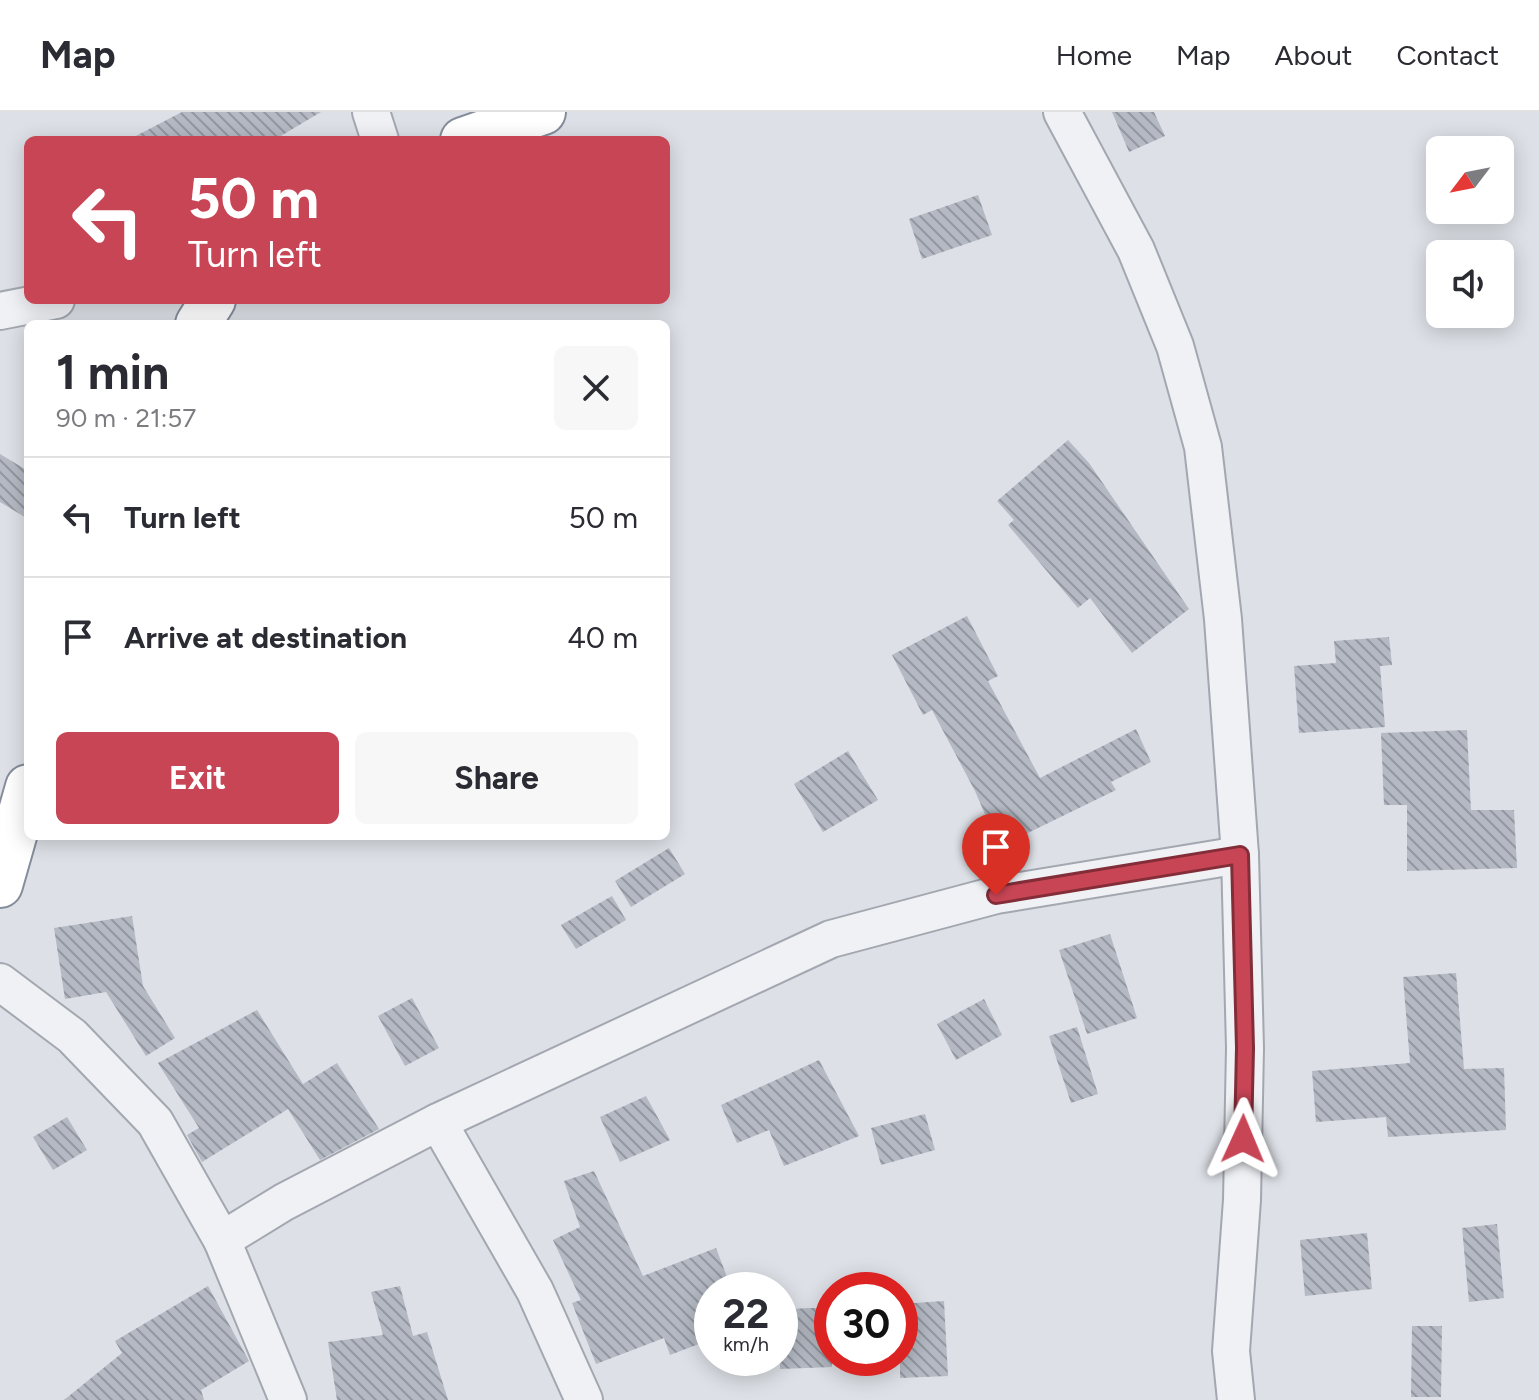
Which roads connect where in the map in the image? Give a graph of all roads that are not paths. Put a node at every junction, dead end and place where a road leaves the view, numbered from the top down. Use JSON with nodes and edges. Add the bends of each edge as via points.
{"nodes":[{"id":1,"x":371,"y":112,"type":"edge"},
{"id":2,"x":543,"y":112,"type":"edge"},
{"id":3,"x":1062,"y":112,"type":"edge"},
{"id":4,"x":379,"y":136,"type":"edge"},
{"id":5,"x":474,"y":136,"type":"edge"},
{"id":6,"x":36,"y":304,"type":"edge"},
{"id":7,"x":0,"y":311,"type":"edge"},
{"id":8,"x":24,"y":801,"type":"edge"},
{"id":9,"x":1240,"y":855,"type":"junction"},
{"id":10,"x":0,"y":885,"type":"edge"},
{"id":11,"x":0,"y":982,"type":"edge"},
{"id":12,"x":438,"y":1122,"type":"junction"},
{"id":13,"x":222,"y":1240,"type":"junction"},
{"id":14,"x":288,"y":1400,"type":"edge"},
{"id":15,"x":584,"y":1400,"type":"edge"},
{"id":16,"x":1236,"y":1400,"type":"edge"}],
"edges":[{"from":1,"to":4,"type":"street"},
{"from":2,"to":5,"type":"highway"},
{"from":3,"to":9,"type":"street","via":[[1141,264],[1175,346],[1203,447],[1223,619]]},
{"from":6,"to":7,"type":"street"},
{"from":8,"to":10,"type":"highway"},
{"from":9,"to":12,"type":"street","via":[[996,895],[831,939]]},
{"from":9,"to":16,"type":"street","via":[[1245,1048],[1242,1200],[1231,1351]]},
{"from":11,"to":13,"type":"street","via":[[72,1036],[155,1122]]},
{"from":12,"to":13,"type":"street"},
{"from":12,"to":15,"type":"street","via":[[535,1291]]},
{"from":13,"to":14,"type":"street"}]}
